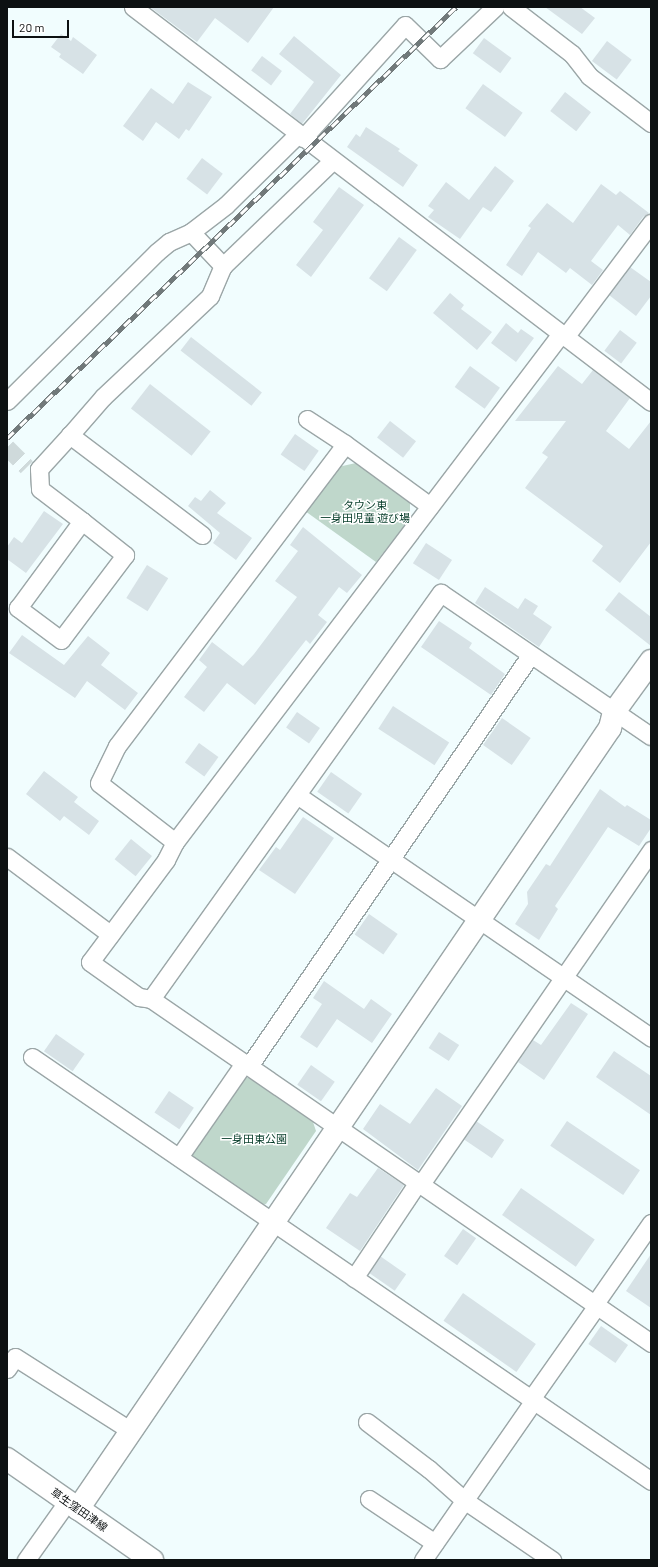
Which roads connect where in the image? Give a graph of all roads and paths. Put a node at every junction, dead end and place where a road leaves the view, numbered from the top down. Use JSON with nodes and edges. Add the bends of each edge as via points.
{"nodes":[{"id":1,"x":133,"y":7,"type":"edge"},
{"id":2,"x":495,"y":7,"type":"edge"},
{"id":3,"x":511,"y":7,"type":"edge"},
{"id":4,"x":651,"y":123,"type":"edge"},
{"id":5,"x":301,"y":136,"type":"junction"},
{"id":6,"x":332,"y":161,"type":"junction"},
{"id":7,"x":651,"y":223,"type":"edge"},
{"id":8,"x":191,"y":232,"type":"junction"},
{"id":9,"x":223,"y":266,"type":"junction"},
{"id":10,"x":562,"y":336,"type":"junction"},
{"id":11,"x":7,"y":401,"type":"edge"},
{"id":12,"x":651,"y":402,"type":"edge"},
{"id":13,"x":307,"y":419,"type":"dead end"},
{"id":14,"x":70,"y":435,"type":"junction"},
{"id":15,"x":345,"y":444,"type":"junction"},
{"id":16,"x":430,"y":506,"type":"junction"},
{"id":17,"x":82,"y":521,"type":"junction"},
{"id":18,"x":202,"y":535,"type":"dead end"},
{"id":19,"x":530,"y":655,"type":"junction"},
{"id":20,"x":651,"y":661,"type":"edge"},
{"id":21,"x":614,"y":712,"type":"junction"},
{"id":22,"x":651,"y":736,"type":"edge"},
{"id":23,"x":297,"y":795,"type":"junction"},
{"id":24,"x":175,"y":842,"type":"junction"},
{"id":25,"x":651,"y":850,"type":"edge"},
{"id":26,"x":7,"y":857,"type":"edge"},
{"id":27,"x":391,"y":859,"type":"junction"},
{"id":28,"x":480,"y":920,"type":"junction"},
{"id":29,"x":110,"y":934,"type":"junction"},
{"id":30,"x":563,"y":978,"type":"junction"},
{"id":31,"x":151,"y":999,"type":"junction"},
{"id":32,"x":650,"y":1034,"type":"edge"},
{"id":33,"x":32,"y":1057,"type":"dead end"},
{"id":34,"x":246,"y":1064,"type":"junction"},
{"id":35,"x":338,"y":1128,"type":"junction"},
{"id":36,"x":179,"y":1157,"type":"junction"},
{"id":37,"x":419,"y":1183,"type":"junction"},
{"id":38,"x":273,"y":1223,"type":"junction"},
{"id":39,"x":651,"y":1223,"type":"edge"},
{"id":40,"x":354,"y":1278,"type":"junction"},
{"id":41,"x":595,"y":1306,"type":"junction"},
{"id":42,"x":651,"y":1343,"type":"edge"},
{"id":43,"x":7,"y":1368,"type":"edge"},
{"id":44,"x":532,"y":1400,"type":"junction"},
{"id":45,"x":367,"y":1422,"type":"dead end"},
{"id":46,"x":131,"y":1431,"type":"junction"},
{"id":47,"x":7,"y":1459,"type":"edge"},
{"id":48,"x":651,"y":1480,"type":"edge"},
{"id":49,"x":369,"y":1499,"type":"dead end"},
{"id":50,"x":464,"y":1500,"type":"junction"},
{"id":51,"x":72,"y":1506,"type":"junction"},
{"id":52,"x":435,"y":1543,"type":"junction"},
{"id":53,"x":26,"y":1560,"type":"edge"},
{"id":54,"x":152,"y":1560,"type":"edge"},
{"id":55,"x":423,"y":1560,"type":"edge"},
{"id":56,"x":552,"y":1560,"type":"edge"}],
"edges":[{"from":1,"to":5,"type":"street"},
{"from":2,"to":5,"type":"street","via":[[440,59],[405,25]]},
{"from":3,"to":4,"type":"street","via":[[572,54],[589,76]]},
{"from":5,"to":6,"type":"street"},
{"from":5,"to":8,"type":"street","via":[[226,205]]},
{"from":6,"to":9,"type":"street"},
{"from":6,"to":10,"type":"street"},
{"from":7,"to":10,"type":"street"},
{"from":8,"to":9,"type":"street"},
{"from":8,"to":11,"type":"street","via":[[169,242],[157,252]]},
{"from":9,"to":14,"type":"street","via":[[210,296],[103,397]]},
{"from":10,"to":12,"type":"street"},
{"from":10,"to":16,"type":"street"},
{"from":13,"to":15,"type":"street"},
{"from":14,"to":17,"type":"street","via":[[33,468],[40,489]]},
{"from":14,"to":18,"type":"street"},
{"from":15,"to":16,"type":"street"},
{"from":15,"to":24,"type":"street","via":[[118,746],[99,783]]},
{"from":16,"to":24,"type":"street"},
{"from":17,"to":17,"type":"street","via":[[125,555],[61,640],[18,608]]},
{"from":19,"to":21,"type":"street"},
{"from":19,"to":23,"type":"street","via":[[441,592]]},
{"from":19,"to":27,"type":"street"},
{"from":20,"to":21,"type":"street"},
{"from":21,"to":22,"type":"street"},
{"from":21,"to":28,"type":"street","via":[[610,728]]},
{"from":23,"to":27,"type":"street"},
{"from":23,"to":31,"type":"street"},
{"from":24,"to":29,"type":"street","via":[[166,860]]},
{"from":25,"to":30,"type":"street"},
{"from":26,"to":29,"type":"street"},
{"from":27,"to":28,"type":"street"},
{"from":27,"to":34,"type":"street"},
{"from":28,"to":30,"type":"street"},
{"from":28,"to":35,"type":"street"},
{"from":29,"to":31,"type":"street","via":[[90,962],[139,997]]},
{"from":30,"to":32,"type":"street"},
{"from":30,"to":37,"type":"street"},
{"from":31,"to":34,"type":"street"},
{"from":33,"to":36,"type":"street"},
{"from":34,"to":35,"type":"street"},
{"from":34,"to":36,"type":"street"},
{"from":35,"to":37,"type":"street"},
{"from":35,"to":38,"type":"street"},
{"from":36,"to":38,"type":"street"},
{"from":37,"to":40,"type":"street"},
{"from":37,"to":41,"type":"street"},
{"from":38,"to":40,"type":"street"},
{"from":38,"to":46,"type":"street"},
{"from":39,"to":41,"type":"street"},
{"from":40,"to":44,"type":"street"},
{"from":41,"to":42,"type":"street"},
{"from":41,"to":44,"type":"street"},
{"from":43,"to":46,"type":"street","via":[[15,1356]]},
{"from":44,"to":48,"type":"street"},
{"from":44,"to":50,"type":"street"},
{"from":45,"to":50,"type":"street","via":[[430,1469]]},
{"from":46,"to":51,"type":"street"},
{"from":47,"to":51,"type":"street","name":"草生窪田津線"},
{"from":49,"to":52,"type":"street"},
{"from":50,"to":52,"type":"street"},
{"from":50,"to":56,"type":"street"},
{"from":51,"to":53,"type":"street"},
{"from":51,"to":54,"type":"street","name":"草生窪田津線"},
{"from":52,"to":55,"type":"street"}]}
